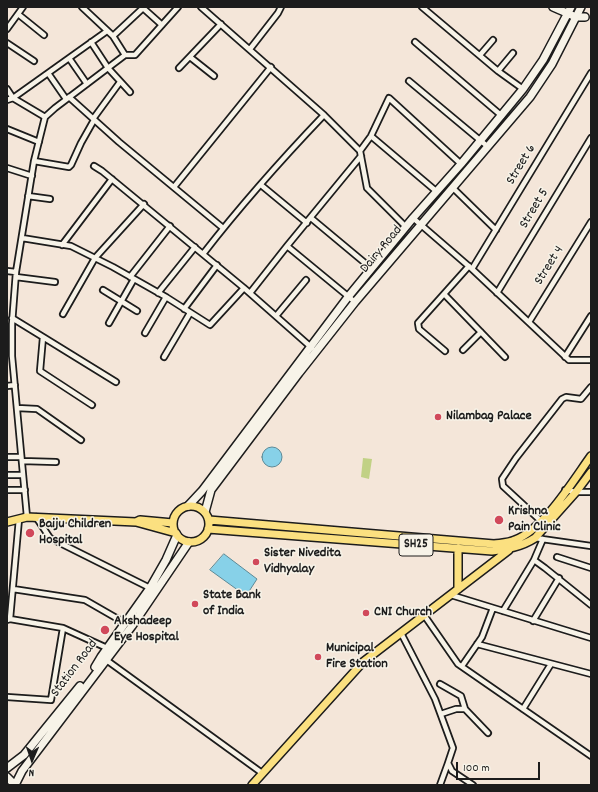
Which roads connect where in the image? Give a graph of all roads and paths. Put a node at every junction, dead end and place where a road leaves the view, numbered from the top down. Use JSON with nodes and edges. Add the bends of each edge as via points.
{"nodes":[{"id":1,"x":23,"y":7,"type":"edge"},
{"id":2,"x":82,"y":7,"type":"edge"},
{"id":3,"x":178,"y":7,"type":"edge"},
{"id":4,"x":201,"y":7,"type":"edge"},
{"id":5,"x":281,"y":7,"type":"edge"},
{"id":6,"x":422,"y":7,"type":"edge"},
{"id":7,"x":553,"y":7,"type":"edge"},
{"id":8,"x":142,"y":8,"type":"edge"},
{"id":9,"x":570,"y":9,"type":"edge"},
{"id":10,"x":579,"y":11,"type":"edge"},
{"id":11,"x":18,"y":14,"type":"junction"},
{"id":12,"x":588,"y":18,"type":"edge"},
{"id":13,"x":221,"y":24,"type":"junction"},
{"id":14,"x":162,"y":25,"type":"junction"},
{"id":15,"x":7,"y":28,"type":"edge"},
{"id":16,"x":107,"y":31,"type":"junction"},
{"id":17,"x":44,"y":35,"type":"dead end"},
{"id":18,"x":113,"y":36,"type":"junction"},
{"id":19,"x":493,"y":40,"type":"dead end"},
{"id":20,"x":91,"y":42,"type":"junction"},
{"id":21,"x":415,"y":42,"type":"dead end"},
{"id":22,"x":7,"y":43,"type":"edge"},
{"id":23,"x":250,"y":49,"type":"junction"},
{"id":24,"x":513,"y":53,"type":"dead end"},
{"id":25,"x":125,"y":55,"type":"junction"},
{"id":26,"x":480,"y":55,"type":"junction"},
{"id":27,"x":190,"y":57,"type":"junction"},
{"id":28,"x":69,"y":58,"type":"junction"},
{"id":29,"x":34,"y":62,"type":"dead end"},
{"id":30,"x":271,"y":67,"type":"junction"},
{"id":31,"x":108,"y":68,"type":"junction"},
{"id":32,"x":179,"y":68,"type":"dead end"},
{"id":33,"x":498,"y":70,"type":"junction"},
{"id":34,"x":48,"y":73,"type":"junction"},
{"id":35,"x":591,"y":73,"type":"edge"},
{"id":36,"x":214,"y":76,"type":"dead end"},
{"id":37,"x":409,"y":81,"type":"dead end"},
{"id":38,"x":120,"y":82,"type":"junction"},
{"id":39,"x":87,"y":84,"type":"junction"},
{"id":40,"x":7,"y":89,"type":"edge"},
{"id":41,"x":523,"y":89,"type":"junction"},
{"id":42,"x":130,"y":92,"type":"dead end"},
{"id":43,"x":13,"y":98,"type":"junction"},
{"id":44,"x":67,"y":98,"type":"junction"},
{"id":45,"x":7,"y":100,"type":"edge"},
{"id":46,"x":324,"y":114,"type":"junction"},
{"id":47,"x":502,"y":116,"type":"junction"},
{"id":48,"x":45,"y":117,"type":"junction"},
{"id":49,"x":94,"y":119,"type":"junction"},
{"id":50,"x":7,"y":130,"type":"edge"},
{"id":51,"x":371,"y":136,"type":"junction"},
{"id":52,"x":591,"y":138,"type":"edge"},
{"id":53,"x":480,"y":141,"type":"junction"},
{"id":54,"x":38,"y":142,"type":"junction"},
{"id":55,"x":487,"y":146,"type":"junction"},
{"id":56,"x":361,"y":153,"type":"junction"},
{"id":57,"x":34,"y":161,"type":"junction"},
{"id":58,"x":461,"y":164,"type":"junction"},
{"id":59,"x":94,"y":166,"type":"dead end"},
{"id":60,"x":7,"y":168,"type":"edge"},
{"id":61,"x":32,"y":176,"type":"junction"},
{"id":62,"x":112,"y":179,"type":"junction"},
{"id":63,"x":261,"y":185,"type":"junction"},
{"id":64,"x":174,"y":187,"type":"junction"},
{"id":65,"x":453,"y":188,"type":"junction"},
{"id":66,"x":436,"y":191,"type":"junction"},
{"id":67,"x":28,"y":196,"type":"junction"},
{"id":68,"x":50,"y":200,"type":"dead end"},
{"id":69,"x":144,"y":204,"type":"junction"},
{"id":70,"x":310,"y":218,"type":"junction"},
{"id":71,"x":413,"y":218,"type":"junction"},
{"id":72,"x":591,"y":222,"type":"edge"},
{"id":73,"x":306,"y":223,"type":"junction"},
{"id":74,"x":421,"y":224,"type":"junction"},
{"id":75,"x":170,"y":226,"type":"junction"},
{"id":76,"x":406,"y":227,"type":"junction"},
{"id":77,"x":223,"y":228,"type":"junction"},
{"id":78,"x":496,"y":230,"type":"junction"},
{"id":79,"x":22,"y":238,"type":"junction"},
{"id":80,"x":62,"y":244,"type":"junction"},
{"id":81,"x":287,"y":246,"type":"junction"},
{"id":82,"x":195,"y":247,"type":"junction"},
{"id":83,"x":203,"y":254,"type":"junction"},
{"id":84,"x":96,"y":258,"type":"junction"},
{"id":85,"x":217,"y":266,"type":"junction"},
{"id":86,"x":372,"y":268,"type":"junction"},
{"id":87,"x":470,"y":268,"type":"junction"},
{"id":88,"x":7,"y":271,"type":"edge"},
{"id":89,"x":16,"y":275,"type":"junction"},
{"id":90,"x":132,"y":278,"type":"junction"},
{"id":91,"x":306,"y":280,"type":"dead end"},
{"id":92,"x":55,"y":282,"type":"dead end"},
{"id":93,"x":244,"y":288,"type":"junction"},
{"id":94,"x":103,"y":290,"type":"dead end"},
{"id":95,"x":158,"y":293,"type":"junction"},
{"id":96,"x":250,"y":293,"type":"junction"},
{"id":97,"x":497,"y":293,"type":"junction"},
{"id":98,"x":444,"y":294,"type":"junction"},
{"id":99,"x":166,"y":297,"type":"junction"},
{"id":100,"x":348,"y":297,"type":"junction"},
{"id":101,"x":121,"y":301,"type":"junction"},
{"id":102,"x":355,"y":302,"type":"junction"},
{"id":103,"x":184,"y":309,"type":"junction"},
{"id":104,"x":137,"y":310,"type":"dead end"},
{"id":105,"x":190,"y":313,"type":"junction"},
{"id":106,"x":63,"y":314,"type":"dead end"},
{"id":107,"x":276,"y":316,"type":"junction"},
{"id":108,"x":591,"y":316,"type":"edge"},
{"id":109,"x":12,"y":318,"type":"junction"},
{"id":110,"x":529,"y":322,"type":"junction"},
{"id":111,"x":109,"y":323,"type":"dead end"},
{"id":112,"x":145,"y":332,"type":"dead end"},
{"id":113,"x":481,"y":332,"type":"junction"},
{"id":114,"x":43,"y":337,"type":"junction"},
{"id":115,"x":310,"y":346,"type":"junction"},
{"id":116,"x":463,"y":350,"type":"dead end"},
{"id":117,"x":317,"y":351,"type":"junction"},
{"id":118,"x":445,"y":351,"type":"dead end"},
{"id":119,"x":164,"y":357,"type":"dead end"},
{"id":120,"x":505,"y":357,"type":"dead end"},
{"id":121,"x":565,"y":357,"type":"junction"},
{"id":122,"x":591,"y":360,"type":"edge"},
{"id":123,"x":116,"y":382,"type":"dead end"},
{"id":124,"x":15,"y":385,"type":"junction"},
{"id":125,"x":7,"y":386,"type":"edge"},
{"id":126,"x":591,"y":387,"type":"edge"},
{"id":127,"x":92,"y":405,"type":"dead end"},
{"id":128,"x":17,"y":408,"type":"junction"},
{"id":129,"x":81,"y":440,"type":"dead end"},
{"id":130,"x":7,"y":456,"type":"edge"},
{"id":131,"x":591,"y":456,"type":"edge"},
{"id":132,"x":22,"y":459,"type":"junction"},
{"id":133,"x":56,"y":462,"type":"dead end"},
{"id":134,"x":591,"y":472,"type":"edge"},
{"id":135,"x":7,"y":475,"type":"edge"},
{"id":136,"x":23,"y":475,"type":"junction"},
{"id":137,"x":7,"y":490,"type":"edge"},
{"id":138,"x":25,"y":490,"type":"junction"},
{"id":139,"x":565,"y":490,"type":"junction"},
{"id":140,"x":576,"y":492,"type":"junction"},
{"id":141,"x":591,"y":492,"type":"edge"},
{"id":142,"x":188,"y":506,"type":"junction"},
{"id":143,"x":205,"y":512,"type":"junction"},
{"id":144,"x":27,"y":517,"type":"junction"},
{"id":145,"x":36,"y":517,"type":"junction"},
{"id":146,"x":19,"y":519,"type":"junction"},
{"id":147,"x":209,"y":520,"type":"junction"},
{"id":148,"x":541,"y":521,"type":"junction"},
{"id":149,"x":7,"y":522,"type":"edge"},
{"id":150,"x":136,"y":522,"type":"junction"},
{"id":151,"x":173,"y":523,"type":"junction"},
{"id":152,"x":208,"y":529,"type":"junction"},
{"id":153,"x":176,"y":534,"type":"junction"},
{"id":154,"x":535,"y":538,"type":"junction"},
{"id":155,"x":515,"y":540,"type":"junction"},
{"id":156,"x":543,"y":540,"type":"junction"},
{"id":157,"x":189,"y":542,"type":"junction"},
{"id":158,"x":591,"y":546,"type":"edge"},
{"id":159,"x":458,"y":548,"type":"junction"},
{"id":160,"x":510,"y":549,"type":"junction"},
{"id":161,"x":557,"y":557,"type":"dead end"},
{"id":162,"x":534,"y":560,"type":"junction"},
{"id":163,"x":591,"y":568,"type":"edge"},
{"id":164,"x":559,"y":578,"type":"junction"},
{"id":165,"x":13,"y":588,"type":"junction"},
{"id":166,"x":150,"y":588,"type":"junction"},
{"id":167,"x":458,"y":589,"type":"junction"},
{"id":168,"x":450,"y":595,"type":"junction"},
{"id":169,"x":591,"y":604,"type":"edge"},
{"id":170,"x":493,"y":608,"type":"junction"},
{"id":171,"x":503,"y":611,"type":"junction"},
{"id":172,"x":424,"y":615,"type":"junction"},
{"id":173,"x":9,"y":619,"type":"edge"},
{"id":174,"x":534,"y":621,"type":"junction"},
{"id":175,"x":125,"y":623,"type":"junction"},
{"id":176,"x":63,"y":628,"type":"junction"},
{"id":177,"x":401,"y":633,"type":"junction"},
{"id":178,"x":591,"y":638,"type":"edge"},
{"id":179,"x":477,"y":644,"type":"junction"},
{"id":180,"x":107,"y":648,"type":"junction"},
{"id":181,"x":103,"y":658,"type":"junction"},
{"id":182,"x":551,"y":664,"type":"junction"},
{"id":183,"x":462,"y":666,"type":"junction"},
{"id":184,"x":591,"y":674,"type":"edge"},
{"id":185,"x":440,"y":684,"type":"dead end"},
{"id":186,"x":7,"y":697,"type":"edge"},
{"id":187,"x":464,"y":709,"type":"junction"},
{"id":188,"x":523,"y":709,"type":"junction"},
{"id":189,"x":441,"y":714,"type":"junction"},
{"id":190,"x":488,"y":733,"type":"dead end"},
{"id":191,"x":591,"y":756,"type":"edge"},
{"id":192,"x":448,"y":763,"type":"junction"},
{"id":193,"x":7,"y":768,"type":"edge"},
{"id":194,"x":262,"y":773,"type":"junction"},
{"id":195,"x":7,"y":777,"type":"edge"},
{"id":196,"x":14,"y":785,"type":"edge"},
{"id":197,"x":252,"y":785,"type":"edge"},
{"id":198,"x":440,"y":785,"type":"edge"},
{"id":199,"x":473,"y":785,"type":"edge"}],
"edges":[{"from":1,"to":11,"type":"street"},
{"from":2,"to":16,"type":"street"},
{"from":3,"to":14,"type":"street"},
{"from":4,"to":13,"type":"street"},
{"from":5,"to":23,"type":"street"},
{"from":6,"to":26,"type":"street"},
{"from":7,"to":9,"type":"main road"},
{"from":8,"to":14,"type":"street"},
{"from":8,"to":18,"type":"street"},
{"from":9,"to":10,"type":"main road"},
{"from":9,"to":41,"type":"main road","name":"Dairy Road","via":[[543,60]]},
{"from":10,"to":12,"type":"main road"},
{"from":10,"to":55,"type":"main road","name":"Dairy Road","via":[[542,80]]},
{"from":11,"to":15,"type":"street"},
{"from":11,"to":17,"type":"street"},
{"from":13,"to":23,"type":"street"},
{"from":13,"to":27,"type":"street"},
{"from":14,"to":25,"type":"street","via":[[135,55]]},
{"from":16,"to":18,"type":"street"},
{"from":16,"to":20,"type":"street"},
{"from":18,"to":25,"type":"street"},
{"from":19,"to":26,"type":"street"},
{"from":20,"to":28,"type":"street"},
{"from":20,"to":31,"type":"street"},
{"from":21,"to":47,"type":"street"},
{"from":22,"to":29,"type":"street"},
{"from":23,"to":30,"type":"street"},
{"from":24,"to":33,"type":"street"},
{"from":25,"to":31,"type":"street"},
{"from":26,"to":33,"type":"street"},
{"from":27,"to":32,"type":"street"},
{"from":27,"to":36,"type":"street"},
{"from":28,"to":34,"type":"street"},
{"from":28,"to":39,"type":"street"},
{"from":30,"to":46,"type":"street"},
{"from":30,"to":64,"type":"street"},
{"from":31,"to":38,"type":"street"},
{"from":31,"to":39,"type":"street"},
{"from":33,"to":41,"type":"street"},
{"from":34,"to":43,"type":"street"},
{"from":34,"to":44,"type":"street"},
{"from":35,"to":78,"type":"street","name":"Street 6"},
{"from":37,"to":53,"type":"street"},
{"from":38,"to":42,"type":"street"},
{"from":38,"to":49,"type":"street"},
{"from":39,"to":44,"type":"street"},
{"from":40,"to":43,"type":"street"},
{"from":41,"to":47,"type":"main road","name":"Dairy Road"},
{"from":43,"to":45,"type":"street"},
{"from":43,"to":48,"type":"street"},
{"from":44,"to":48,"type":"street"},
{"from":44,"to":49,"type":"street"},
{"from":46,"to":56,"type":"street"},
{"from":46,"to":63,"type":"street"},
{"from":47,"to":53,"type":"main road","name":"Dairy Road"},
{"from":48,"to":54,"type":"street"},
{"from":49,"to":57,"type":"street","via":[[72,165],[69,167]]},
{"from":49,"to":64,"type":"street"},
{"from":50,"to":54,"type":"street"},
{"from":51,"to":56,"type":"street"},
{"from":51,"to":58,"type":"street","via":[[389,98]]},
{"from":51,"to":66,"type":"street"},
{"from":52,"to":97,"type":"street","name":"Street 5"},
{"from":53,"to":55,"type":"street"},
{"from":53,"to":58,"type":"main road","name":"Dairy Road"},
{"from":54,"to":57,"type":"street"},
{"from":55,"to":65,"type":"main road","name":"Dairy Road"},
{"from":56,"to":70,"type":"street"},
{"from":56,"to":76,"type":"street","via":[[367,188]]},
{"from":57,"to":61,"type":"street"},
{"from":58,"to":66,"type":"main road","name":"Dairy Road"},
{"from":59,"to":62,"type":"street"},
{"from":60,"to":61,"type":"street"},
{"from":61,"to":67,"type":"street"},
{"from":62,"to":69,"type":"street"},
{"from":62,"to":80,"type":"street"},
{"from":63,"to":73,"type":"street"},
{"from":63,"to":77,"type":"street"},
{"from":64,"to":77,"type":"street"},
{"from":65,"to":74,"type":"main road","name":"Dairy Road"},
{"from":65,"to":78,"type":"street"},
{"from":66,"to":71,"type":"main road","name":"Dairy Road"},
{"from":67,"to":68,"type":"street"},
{"from":67,"to":79,"type":"street"},
{"from":69,"to":75,"type":"street"},
{"from":69,"to":84,"type":"street"},
{"from":70,"to":73,"type":"street"},
{"from":70,"to":86,"type":"street"},
{"from":71,"to":74,"type":"street"},
{"from":71,"to":76,"type":"main road","name":"Dairy Road"},
{"from":72,"to":110,"type":"street","name":"Street 4"},
{"from":73,"to":81,"type":"street"},
{"from":74,"to":87,"type":"street"},
{"from":74,"to":102,"type":"main road","name":"Dairy Road"},
{"from":75,"to":82,"type":"street"},
{"from":75,"to":90,"type":"street"},
{"from":76,"to":86,"type":"main road","name":"Dairy Road"},
{"from":77,"to":83,"type":"street"},
{"from":78,"to":87,"type":"street","name":"Street 6"},
{"from":79,"to":80,"type":"street"},
{"from":79,"to":89,"type":"street"},
{"from":80,"to":84,"type":"street"},
{"from":81,"to":96,"type":"street"},
{"from":81,"to":100,"type":"street"},
{"from":82,"to":83,"type":"street"},
{"from":82,"to":95,"type":"street"},
{"from":83,"to":85,"type":"street"},
{"from":84,"to":90,"type":"street"},
{"from":84,"to":106,"type":"street"},
{"from":85,"to":93,"type":"street"},
{"from":85,"to":103,"type":"street"},
{"from":86,"to":100,"type":"main road","name":"Dairy Road"},
{"from":87,"to":97,"type":"street"},
{"from":87,"to":98,"type":"street","name":"Street 6"},
{"from":88,"to":89,"type":"street"},
{"from":89,"to":92,"type":"street"},
{"from":89,"to":109,"type":"street"},
{"from":90,"to":95,"type":"street"},
{"from":90,"to":101,"type":"street"},
{"from":91,"to":107,"type":"street"},
{"from":93,"to":96,"type":"street"},
{"from":93,"to":105,"type":"street","via":[[210,325]]},
{"from":94,"to":101,"type":"street"},
{"from":95,"to":99,"type":"street"},
{"from":96,"to":107,"type":"street"},
{"from":97,"to":110,"type":"street"},
{"from":98,"to":113,"type":"street"},
{"from":98,"to":118,"type":"street","name":"Street 6","via":[[420,319],[417,326]]},
{"from":99,"to":103,"type":"street"},
{"from":99,"to":112,"type":"street"},
{"from":100,"to":102,"type":"street"},
{"from":100,"to":115,"type":"main road","name":"Dairy Road"},
{"from":101,"to":104,"type":"street"},
{"from":101,"to":111,"type":"street"},
{"from":102,"to":117,"type":"main road","name":"Dairy Road"},
{"from":103,"to":105,"type":"street"},
{"from":105,"to":119,"type":"street"},
{"from":107,"to":115,"type":"street"},
{"from":108,"to":121,"type":"street"},
{"from":109,"to":114,"type":"street"},
{"from":109,"to":124,"type":"street"},
{"from":110,"to":121,"type":"street"},
{"from":113,"to":116,"type":"street"},
{"from":113,"to":120,"type":"street"},
{"from":114,"to":123,"type":"street"},
{"from":114,"to":127,"type":"street","via":[[40,371]]},
{"from":115,"to":117,"type":"street"},
{"from":115,"to":142,"type":"main road","name":"Dairy Road","via":[[202,491]]},
{"from":117,"to":143,"type":"main road","name":"Dairy Road","via":[[212,490]]},
{"from":121,"to":122,"type":"street","via":[[569,360]]},
{"from":124,"to":125,"type":"street"},
{"from":124,"to":128,"type":"street"},
{"from":126,"to":148,"type":"street","via":[[581,399],[566,396],[562,399],[502,479],[503,486]]},
{"from":128,"to":129,"type":"street","via":[[37,409]]},
{"from":128,"to":132,"type":"street"},
{"from":130,"to":132,"type":"street"},
{"from":131,"to":139,"type":"main road","number":"SH25"},
{"from":132,"to":133,"type":"street"},
{"from":132,"to":136,"type":"street"},
{"from":134,"to":140,"type":"main road","number":"SH25"},
{"from":135,"to":136,"type":"street"},
{"from":136,"to":138,"type":"street"},
{"from":137,"to":138,"type":"street"},
{"from":138,"to":144,"type":"street"},
{"from":139,"to":140,"type":"street"},
{"from":139,"to":148,"type":"main road","number":"SH25"},
{"from":140,"to":141,"type":"street"},
{"from":140,"to":154,"type":"main road","number":"SH25"},
{"from":142,"to":143,"type":"main road","via":[[200,508]]},
{"from":142,"to":151,"type":"main road","via":[[178,512]]},
{"from":143,"to":147,"type":"main road"},
{"from":144,"to":145,"type":"main road"},
{"from":144,"to":146,"type":"main road"},
{"from":145,"to":150,"type":"main road"},
{"from":145,"to":166,"type":"street","via":[[50,538]]},
{"from":146,"to":149,"type":"main road"},
{"from":146,"to":165,"type":"street"},
{"from":147,"to":152,"type":"main road"},
{"from":147,"to":155,"type":"main road","via":[[494,544]]},
{"from":148,"to":155,"type":"main road","number":"SH25"},
{"from":150,"to":151,"type":"main road","via":[[140,520]]},
{"from":150,"to":153,"type":"main road"},
{"from":151,"to":153,"type":"main road"},
{"from":152,"to":157,"type":"main road","via":[[201,539]]},
{"from":152,"to":159,"type":"main road","number":"SH25"},
{"from":153,"to":157,"type":"main road"},
{"from":153,"to":166,"type":"main road","name":"Station Road","via":[[166,560]]},
{"from":154,"to":156,"type":"street"},
{"from":154,"to":160,"type":"main road","number":"SH25"},
{"from":155,"to":160,"type":"main road","number":"SH25"},
{"from":156,"to":158,"type":"street"},
{"from":156,"to":162,"type":"street"},
{"from":157,"to":181,"type":"main road","via":[[132,626]]},
{"from":159,"to":160,"type":"main road","number":"SH25","via":[[492,551]]},
{"from":159,"to":167,"type":"main road"},
{"from":160,"to":167,"type":"main road","number":"SH25"},
{"from":161,"to":163,"type":"street"},
{"from":162,"to":164,"type":"street"},
{"from":162,"to":171,"type":"street"},
{"from":164,"to":169,"type":"street"},
{"from":164,"to":174,"type":"street"},
{"from":165,"to":173,"type":"street"},
{"from":165,"to":175,"type":"street","via":[[85,600]]},
{"from":166,"to":175,"type":"main road","name":"Station Road"},
{"from":167,"to":168,"type":"main road","number":"SH25"},
{"from":168,"to":170,"type":"street"},
{"from":168,"to":172,"type":"main road","number":"SH25"},
{"from":170,"to":171,"type":"street"},
{"from":170,"to":179,"type":"street"},
{"from":171,"to":174,"type":"street"},
{"from":172,"to":177,"type":"main road","number":"SH25"},
{"from":172,"to":183,"type":"street","via":[[458,664]]},
{"from":173,"to":176,"type":"street"},
{"from":174,"to":178,"type":"street"},
{"from":175,"to":180,"type":"main road","name":"Station Road"},
{"from":176,"to":180,"type":"street"},
{"from":176,"to":186,"type":"street","via":[[51,700]]},
{"from":177,"to":189,"type":"street","via":[[436,699]]},
{"from":177,"to":194,"type":"main road","number":"SH25","via":[[364,662]]},
{"from":179,"to":182,"type":"street"},
{"from":179,"to":183,"type":"street"},
{"from":180,"to":181,"type":"main road","name":"Station Road"},
{"from":181,"to":193,"type":"main road","name":"Station Road","via":[[24,755]]},
{"from":181,"to":194,"type":"street"},
{"from":181,"to":196,"type":"main road"},
{"from":182,"to":184,"type":"street"},
{"from":182,"to":188,"type":"street"},
{"from":183,"to":188,"type":"street"},
{"from":185,"to":187,"type":"street","via":[[461,696]]},
{"from":187,"to":189,"type":"street"},
{"from":187,"to":190,"type":"street"},
{"from":188,"to":191,"type":"street"},
{"from":189,"to":192,"type":"street","via":[[453,748]]},
{"from":192,"to":198,"type":"street"},
{"from":192,"to":199,"type":"street","via":[[452,771]]},
{"from":194,"to":197,"type":"main road","number":"SH25"},
{"from":195,"to":196,"type":"main road"}]}
